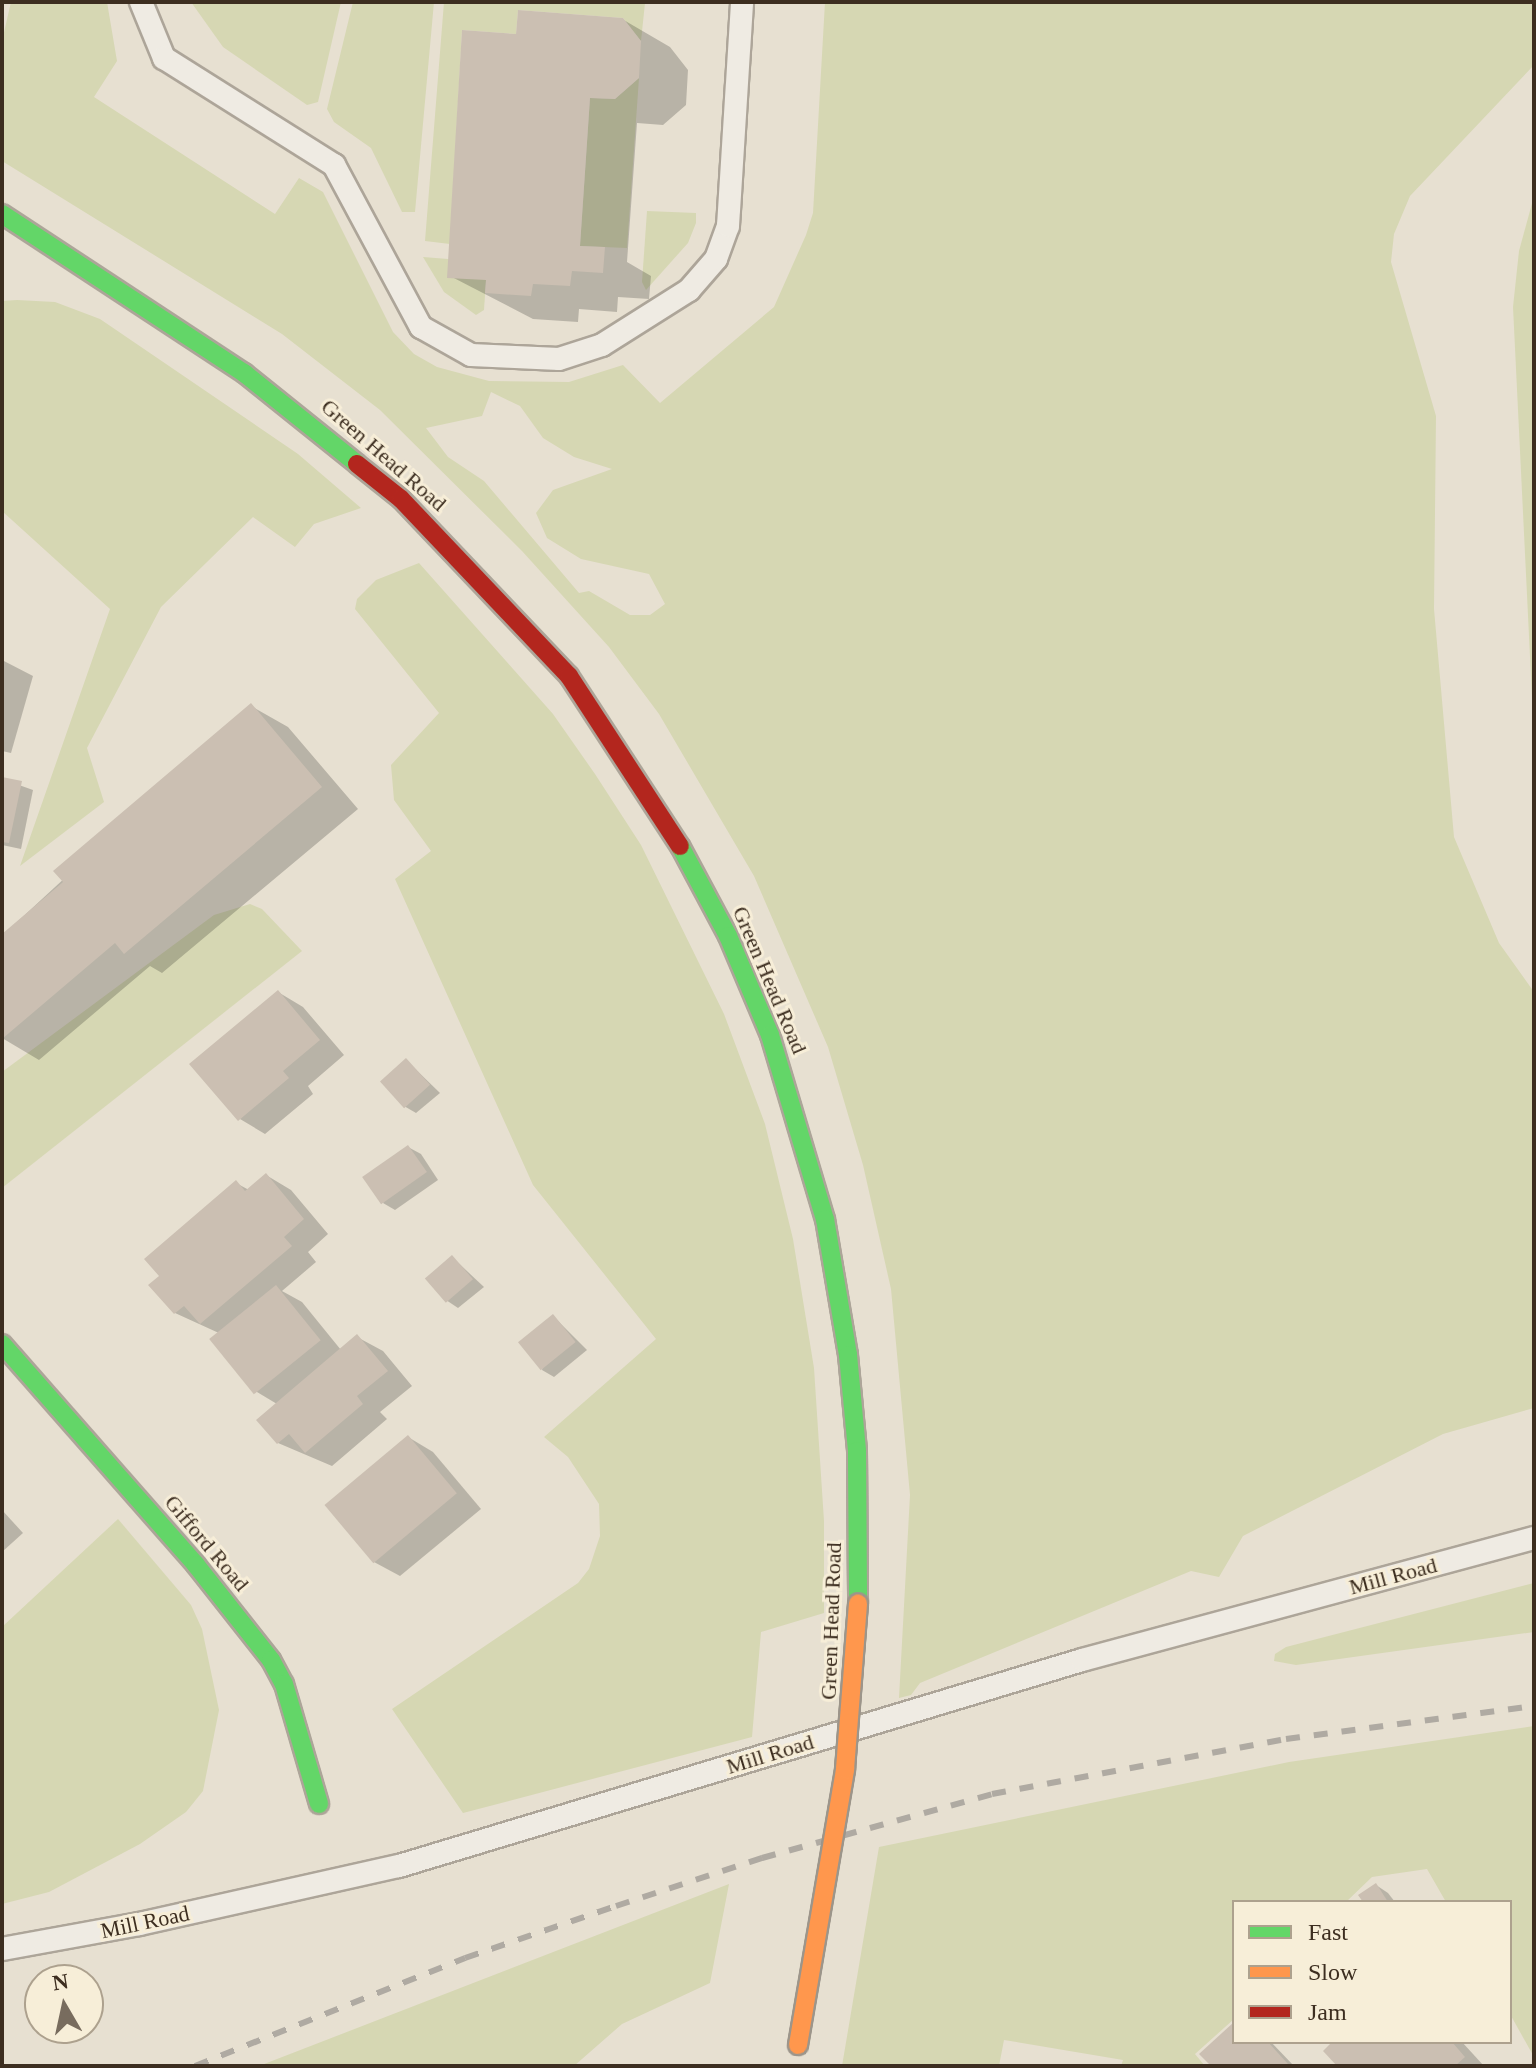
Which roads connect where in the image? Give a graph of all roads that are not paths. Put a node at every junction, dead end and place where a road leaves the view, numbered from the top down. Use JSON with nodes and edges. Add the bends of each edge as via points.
{"nodes":[{"id":1,"x":141,"y":2,"type":"edge"},
{"id":2,"x":742,"y":2,"type":"edge"},
{"id":3,"x":2,"y":214,"type":"edge"},
{"id":4,"x":2,"y":1344,"type":"edge"},
{"id":5,"x":1534,"y":1538,"type":"edge"},
{"id":6,"x":319,"y":1804,"type":"dead end"},
{"id":7,"x":2,"y":1949,"type":"edge"},
{"id":8,"x":794,"y":2066,"type":"edge"}],
"edges":[{"from":1,"to":2,"type":"lane","via":[[164,58],[334,165],[421,327],[471,355],[559,359],[602,345],[689,290],[716,259],[728,226]]},
{"from":3,"to":8,"type":"street","name":"Green Head Road","bridge":true,"via":[[244,373],[401,499],[569,676],[664,817],[728,936],[770,1035],[821,1204],[848,1355],[857,1451],[858,1604],[845,1769]]},
{"from":4,"to":6,"type":"street","name":"Gifford Road","via":[[196,1565],[271,1660],[284,1684]]},
{"from":5,"to":7,"type":"lane","name":"Mill Road","via":[[1082,1660],[399,1866]]}]}
